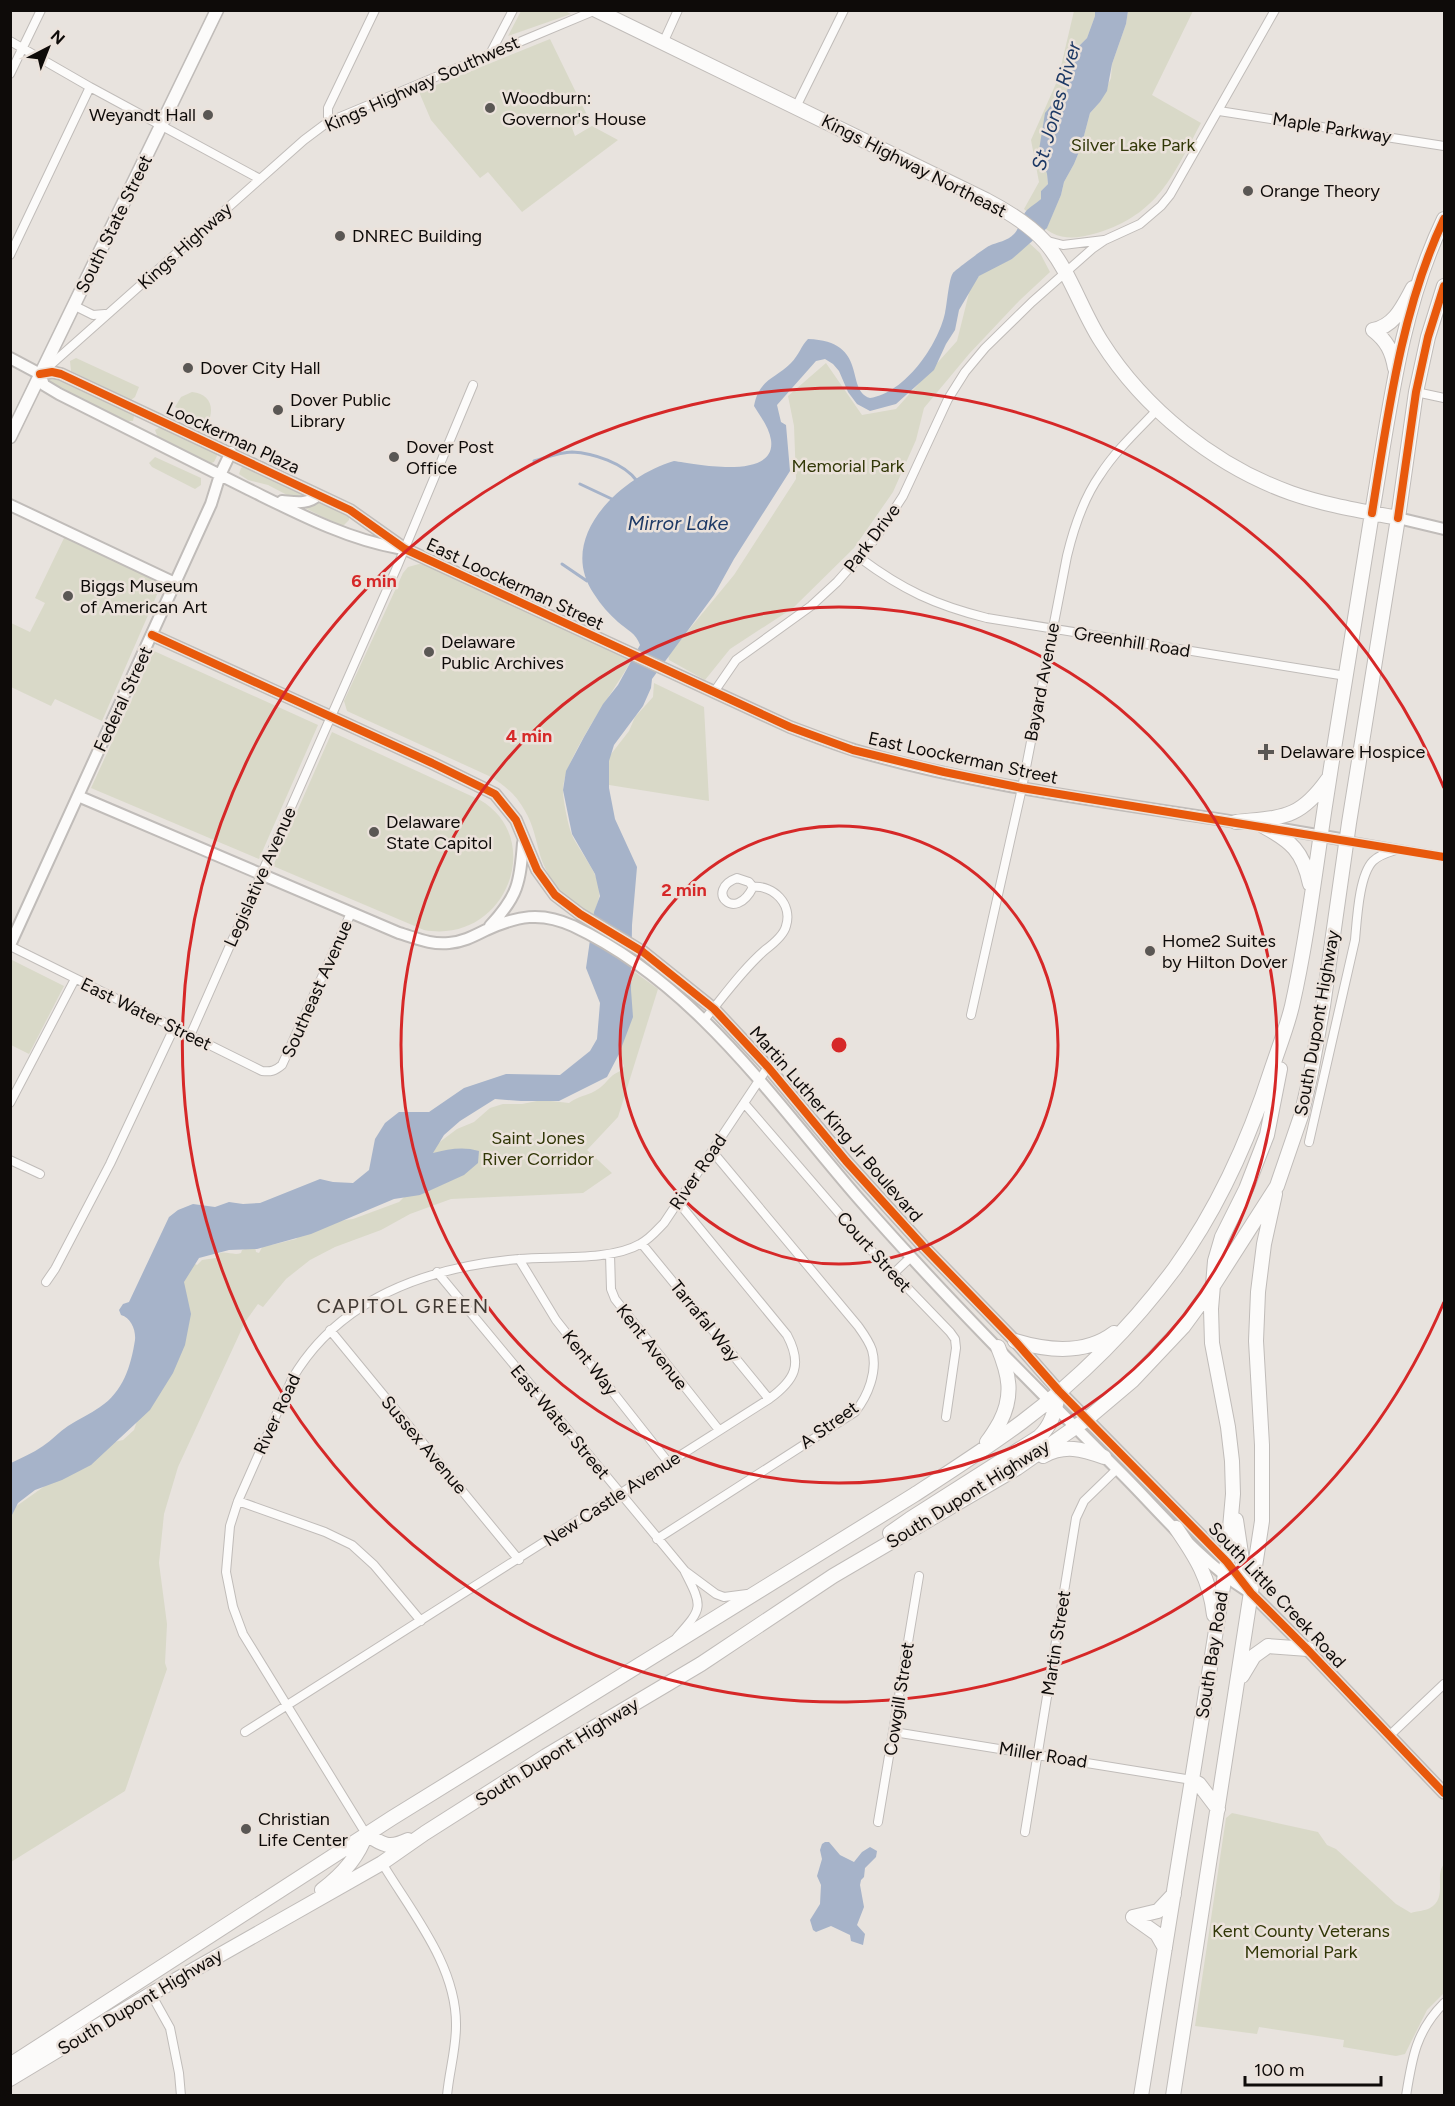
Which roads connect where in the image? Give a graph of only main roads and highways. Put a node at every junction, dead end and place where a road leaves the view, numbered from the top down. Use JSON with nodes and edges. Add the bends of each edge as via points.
{"nodes":[{"id":1,"x":217,"y":10,"type":"edge"},
{"id":2,"x":596,"y":10,"type":"edge"},
{"id":3,"x":1444,"y":219,"type":"edge"},
{"id":4,"x":1424,"y":271,"type":"junction"},
{"id":5,"x":1444,"y":286,"type":"edge"},
{"id":6,"x":1396,"y":373,"type":"junction"},
{"id":7,"x":10,"y":437,"type":"edge"},
{"id":8,"x":1372,"y":513,"type":"junction"},
{"id":9,"x":1398,"y":518,"type":"junction"},
{"id":10,"x":1329,"y":778,"type":"junction"},
{"id":11,"x":1236,"y":822,"type":"road end"},
{"id":12,"x":1263,"y":826,"type":"road end"},
{"id":13,"x":1311,"y":890,"type":"junction"},
{"id":14,"x":1292,"y":1008,"type":"junction"},
{"id":15,"x":1277,"y":1186,"type":"junction"},
{"id":16,"x":1213,"y":1286,"type":"junction"},
{"id":17,"x":1135,"y":1317,"type":"junction"},
{"id":18,"x":1015,"y":1341,"type":"road end"},
{"id":19,"x":998,"y":1347,"type":"road end"},
{"id":20,"x":1052,"y":1404,"type":"junction"},
{"id":21,"x":1104,"y":1456,"type":"road end"},
{"id":22,"x":972,"y":1457,"type":"junction"},
{"id":23,"x":1001,"y":1477,"type":"junction"},
{"id":24,"x":1233,"y":1494,"type":"junction"},
{"id":25,"x":1176,"y":1528,"type":"road end"},
{"id":26,"x":833,"y":1576,"type":"junction"},
{"id":27,"x":1251,"y":1593,"type":"junction"},
{"id":28,"x":1215,"y":1631,"type":"junction"},
{"id":29,"x":1308,"y":1649,"type":"road end"},
{"id":30,"x":1238,"y":1683,"type":"junction"},
{"id":31,"x":1192,"y":1780,"type":"junction"},
{"id":32,"x":1218,"y":1809,"type":"junction"},
{"id":33,"x":392,"y":1818,"type":"junction"},
{"id":34,"x":424,"y":1833,"type":"junction"},
{"id":35,"x":366,"y":1834,"type":"junction"},
{"id":36,"x":381,"y":1844,"type":"junction"},
{"id":37,"x":345,"y":1848,"type":"junction"},
{"id":38,"x":361,"y":1850,"type":"junction"},
{"id":39,"x":382,"y":1863,"type":"junction"},
{"id":40,"x":1174,"y":1894,"type":"junction"},
{"id":41,"x":286,"y":1917,"type":"junction"},
{"id":42,"x":1165,"y":1948,"type":"junction"},
{"id":43,"x":10,"y":2065,"type":"edge"},
{"id":44,"x":10,"y":2079,"type":"edge"},
{"id":45,"x":1141,"y":2096,"type":"edge"},
{"id":46,"x":1173,"y":2096,"type":"edge"}],
"edges":[{"from":1,"to":7,"type":"main road","name":"South State Street"},
{"from":2,"to":8,"type":"highway","name":"Kings Highway Northeast","via":[[1011,214],[1043,240],[1105,348],[1125,375],[1200,444],[1253,477],[1293,493]]},
{"from":3,"to":4,"type":"highway"},
{"from":4,"to":6,"type":"highway","name":"South Dupont Highway"},
{"from":4,"to":6,"type":"highway","via":[[1396,317],[1373,330],[1392,351]]},
{"from":5,"to":9,"type":"highway","name":"South Dupont Highway","via":[[1416,392]]},
{"from":6,"to":8,"type":"highway","name":"South Dupont Highway"},
{"from":8,"to":9,"type":"highway","name":"Kings Highway Northeast"},
{"from":8,"to":10,"type":"highway","name":"South Dupont Highway"},
{"from":9,"to":15,"type":"highway","name":"South Dupont Highway","via":[[1310,1078]]},
{"from":10,"to":11,"type":"highway","via":[[1316,796],[1295,813]]},
{"from":10,"to":13,"type":"highway","name":"South Dupont Highway"},
{"from":12,"to":13,"type":"highway","via":[[1297,850]]},
{"from":13,"to":14,"type":"highway","name":"South Dupont Highway"},
{"from":14,"to":16,"type":"highway","name":"South Bay Road","via":[[1267,1134],[1222,1237]]},
{"from":14,"to":17,"type":"highway","name":"South Dupont Highway","via":[[1259,1108],[1230,1179],[1191,1245]]},
{"from":15,"to":16,"type":"highway","name":"South Dupont Highway"},
{"from":15,"to":27,"type":"highway","name":"South Bay Road","via":[[1258,1292],[1255,1352],[1262,1510]]},
{"from":16,"to":23,"type":"highway","name":"South Dupont Highway","via":[[1183,1328],[1132,1381],[1081,1423]]},
{"from":16,"to":24,"type":"highway","name":"South Bay Road","via":[[1212,1343],[1228,1427]]},
{"from":17,"to":18,"type":"highway","via":[[1110,1336],[1077,1349],[1047,1349]]},
{"from":17,"to":20,"type":"highway","name":"South Dupont Highway","via":[[1059,1391]]},
{"from":19,"to":22,"type":"highway","via":[[1009,1377],[1006,1409],[990,1439]]},
{"from":20,"to":22,"type":"highway","name":"South Dupont Highway"},
{"from":20,"to":26,"type":"highway","via":[[1048,1429],[1039,1437],[910,1519]]},
{"from":21,"to":23,"type":"highway","via":[[1065,1448]]},
{"from":22,"to":33,"type":"highway","name":"South Dupont Highway"},
{"from":23,"to":26,"type":"highway","name":"South Dupont Highway"},
{"from":24,"to":27,"type":"highway"},
{"from":24,"to":28,"type":"highway","name":"South Bay Road"},
{"from":25,"to":28,"type":"highway","via":[[1208,1583]]},
{"from":26,"to":34,"type":"highway","name":"South Dupont Highway","via":[[701,1664]]},
{"from":27,"to":30,"type":"highway","name":"South Bay Road"},
{"from":28,"to":31,"type":"highway","name":"South Bay Road"},
{"from":29,"to":30,"type":"highway","via":[[1268,1646],[1254,1656]]},
{"from":30,"to":32,"type":"highway","name":"South Bay Road"},
{"from":31,"to":32,"type":"highway","via":[[1206,1791]]},
{"from":31,"to":40,"type":"highway","name":"South Bay Road"},
{"from":32,"to":46,"type":"highway","name":"South Bay Road"},
{"from":33,"to":35,"type":"highway","name":"South Dupont Highway"},
{"from":33,"to":36,"type":"highway"},
{"from":34,"to":36,"type":"highway","via":[[395,1846]]},
{"from":34,"to":39,"type":"highway","name":"South Dupont Highway"},
{"from":35,"to":36,"type":"highway"},
{"from":35,"to":37,"type":"highway","name":"South Dupont Highway"},
{"from":35,"to":38,"type":"highway"},
{"from":36,"to":39,"type":"highway"},
{"from":37,"to":38,"type":"highway"},
{"from":37,"to":43,"type":"highway","name":"South Dupont Highway"},
{"from":38,"to":39,"type":"highway"},
{"from":38,"to":41,"type":"highway","via":[[328,1885]]},
{"from":39,"to":41,"type":"highway","name":"South Dupont Highway"},
{"from":40,"to":42,"type":"highway","name":"South Bay Road"},
{"from":40,"to":42,"type":"highway","via":[[1158,1911],[1133,1917],[1157,1934]]},
{"from":41,"to":44,"type":"highway","name":"South Dupont Highway"},
{"from":42,"to":45,"type":"highway","name":"South Bay Road"}]}
